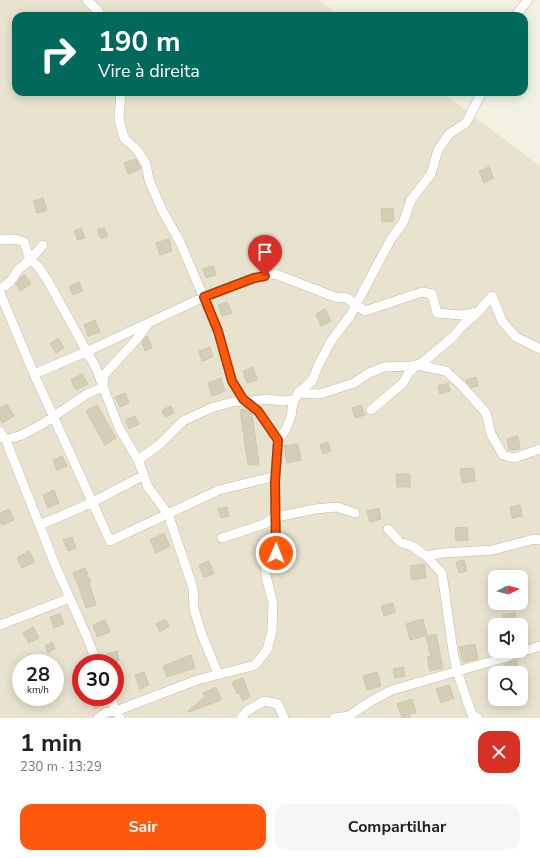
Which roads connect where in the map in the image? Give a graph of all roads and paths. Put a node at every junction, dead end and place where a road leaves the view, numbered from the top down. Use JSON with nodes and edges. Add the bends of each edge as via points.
{"nodes":[{"id":1,"x":87,"y":0,"type":"edge"},
{"id":2,"x":528,"y":0,"type":"edge"},
{"id":3,"x":98,"y":12,"type":"edge"},
{"id":4,"x":518,"y":12,"type":"edge"},
{"id":5,"x":121,"y":96,"type":"edge"},
{"id":6,"x":480,"y":96,"type":"edge"},
{"id":7,"x":0,"y":239,"type":"edge"},
{"id":8,"x":43,"y":245,"type":"dead end"},
{"id":9,"x":30,"y":260,"type":"junction"},
{"id":10,"x":0,"y":289,"type":"edge"},
{"id":11,"x":0,"y":293,"type":"edge"},
{"id":12,"x":204,"y":297,"type":"junction"},
{"id":13,"x":356,"y":305,"type":"junction"},
{"id":14,"x":478,"y":312,"type":"junction"},
{"id":15,"x":149,"y":323,"type":"junction"},
{"id":16,"x":540,"y":349,"type":"edge"},
{"id":17,"x":86,"y":352,"type":"junction"},
{"id":18,"x":417,"y":365,"type":"junction"},
{"id":19,"x":34,"y":374,"type":"junction"},
{"id":20,"x":103,"y":386,"type":"junction"},
{"id":21,"x":296,"y":397,"type":"junction"},
{"id":22,"x":245,"y":401,"type":"junction"},
{"id":23,"x":371,"y":410,"type":"dead end"},
{"id":24,"x":54,"y":417,"type":"junction"},
{"id":25,"x":1,"y":435,"type":"edge"},
{"id":26,"x":278,"y":440,"type":"junction"},
{"id":27,"x":540,"y":449,"type":"edge"},
{"id":28,"x":138,"y":460,"type":"junction"},
{"id":29,"x":144,"y":475,"type":"junction"},
{"id":30,"x":276,"y":476,"type":"junction"},
{"id":31,"x":92,"y":502,"type":"junction"},
{"id":32,"x":355,"y":513,"type":"dead end"},
{"id":33,"x":168,"y":514,"type":"junction"},
{"id":34,"x":276,"y":517,"type":"junction"},
{"id":35,"x":40,"y":525,"type":"junction"},
{"id":36,"x":388,"y":528,"type":"dead end"},
{"id":37,"x":222,"y":538,"type":"dead end"},
{"id":38,"x":540,"y":540,"type":"edge"},
{"id":39,"x":426,"y":556,"type":"junction"},
{"id":40,"x":70,"y":598,"type":"junction"},
{"id":41,"x":0,"y":625,"type":"edge"},
{"id":42,"x":540,"y":646,"type":"edge"},
{"id":43,"x":93,"y":654,"type":"edge"},
{"id":44,"x":457,"y":671,"type":"junction"},
{"id":45,"x":218,"y":674,"type":"junction"},
{"id":46,"x":118,"y":715,"type":"edge"},
{"id":47,"x":98,"y":718,"type":"edge"},
{"id":48,"x":241,"y":718,"type":"edge"},
{"id":49,"x":284,"y":718,"type":"edge"},
{"id":50,"x":334,"y":718,"type":"edge"},
{"id":51,"x":478,"y":718,"type":"edge"}],
"edges":[{"from":1,"to":3,"type":"street"},
{"from":2,"to":4,"type":"street"},
{"from":5,"to":12,"type":"street","via":[[119,119],[124,138],[137,150],[146,164],[159,202]]},
{"from":6,"to":13,"type":"street","via":[[466,123],[449,134],[438,150],[431,174],[411,200],[402,223]]},
{"from":7,"to":9,"type":"street","via":[[24,242]]},
{"from":8,"to":9,"type":"street"},
{"from":9,"to":10,"type":"street"},
{"from":9,"to":17,"type":"street","via":[[38,266],[49,283]]},
{"from":11,"to":19,"type":"street"},
{"from":12,"to":13,"type":"street","via":[[254,278],[275,274],[347,298]]},
{"from":12,"to":15,"type":"street"},
{"from":12,"to":22,"type":"street","via":[[218,331],[232,381]]},
{"from":13,"to":14,"type":"street","via":[[365,311],[422,292],[432,294],[437,313],[462,315]]},
{"from":13,"to":21,"type":"street","via":[[331,341],[312,381]]},
{"from":14,"to":16,"type":"street","via":[[492,296],[502,321],[516,337]]},
{"from":14,"to":18,"type":"street","via":[[429,358]]},
{"from":15,"to":17,"type":"street"},
{"from":15,"to":20,"type":"street","via":[[104,375]]},
{"from":17,"to":19,"type":"street"},
{"from":17,"to":20,"type":"street"},
{"from":18,"to":21,"type":"street","via":[[384,367],[354,383],[320,394]]},
{"from":18,"to":23,"type":"street","via":[[409,372],[403,383]]},
{"from":18,"to":27,"type":"street","via":[[446,371],[475,400],[486,413],[491,434],[503,455],[514,458]]},
{"from":19,"to":24,"type":"street"},
{"from":20,"to":24,"type":"street"},
{"from":20,"to":28,"type":"street","via":[[119,428]]},
{"from":21,"to":22,"type":"street","via":[[283,401]]},
{"from":21,"to":26,"type":"street","via":[[286,429]]},
{"from":22,"to":26,"type":"street","via":[[258,411]]},
{"from":22,"to":28,"type":"street","via":[[210,408],[183,421]]},
{"from":24,"to":25,"type":"street","via":[[22,435],[8,439]]},
{"from":24,"to":31,"type":"street"},
{"from":25,"to":35,"type":"street"},
{"from":26,"to":30,"type":"street"},
{"from":28,"to":29,"type":"street"},
{"from":29,"to":31,"type":"street"},
{"from":29,"to":33,"type":"street","via":[[148,487]]},
{"from":30,"to":33,"type":"street","via":[[218,490]]},
{"from":30,"to":34,"type":"street"},
{"from":31,"to":33,"type":"street","via":[[110,541]]},
{"from":31,"to":35,"type":"street"},
{"from":32,"to":34,"type":"street","via":[[337,507]]},
{"from":33,"to":45,"type":"street","via":[[193,588],[194,609],[201,632]]},
{"from":34,"to":37,"type":"street","via":[[264,524]]},
{"from":34,"to":45,"type":"street","via":[[276,553],[265,564],[273,603],[272,631],[267,650],[255,665]]},
{"from":35,"to":40,"type":"street"},
{"from":36,"to":39,"type":"street","via":[[400,542],[412,546]]},
{"from":38,"to":39,"type":"street","via":[[534,539],[493,550]]},
{"from":39,"to":44,"type":"street","via":[[442,573]]},
{"from":40,"to":41,"type":"street"},
{"from":40,"to":43,"type":"street"},
{"from":42,"to":44,"type":"street"},
{"from":44,"to":50,"type":"street","via":[[392,690],[349,716]]},
{"from":44,"to":51,"type":"street","via":[[472,715]]},
{"from":45,"to":46,"type":"street","via":[[197,680]]},
{"from":46,"to":47,"type":"street","via":[[107,712]]},
{"from":48,"to":49,"type":"street","via":[[247,711],[264,701],[278,704]]}]}
